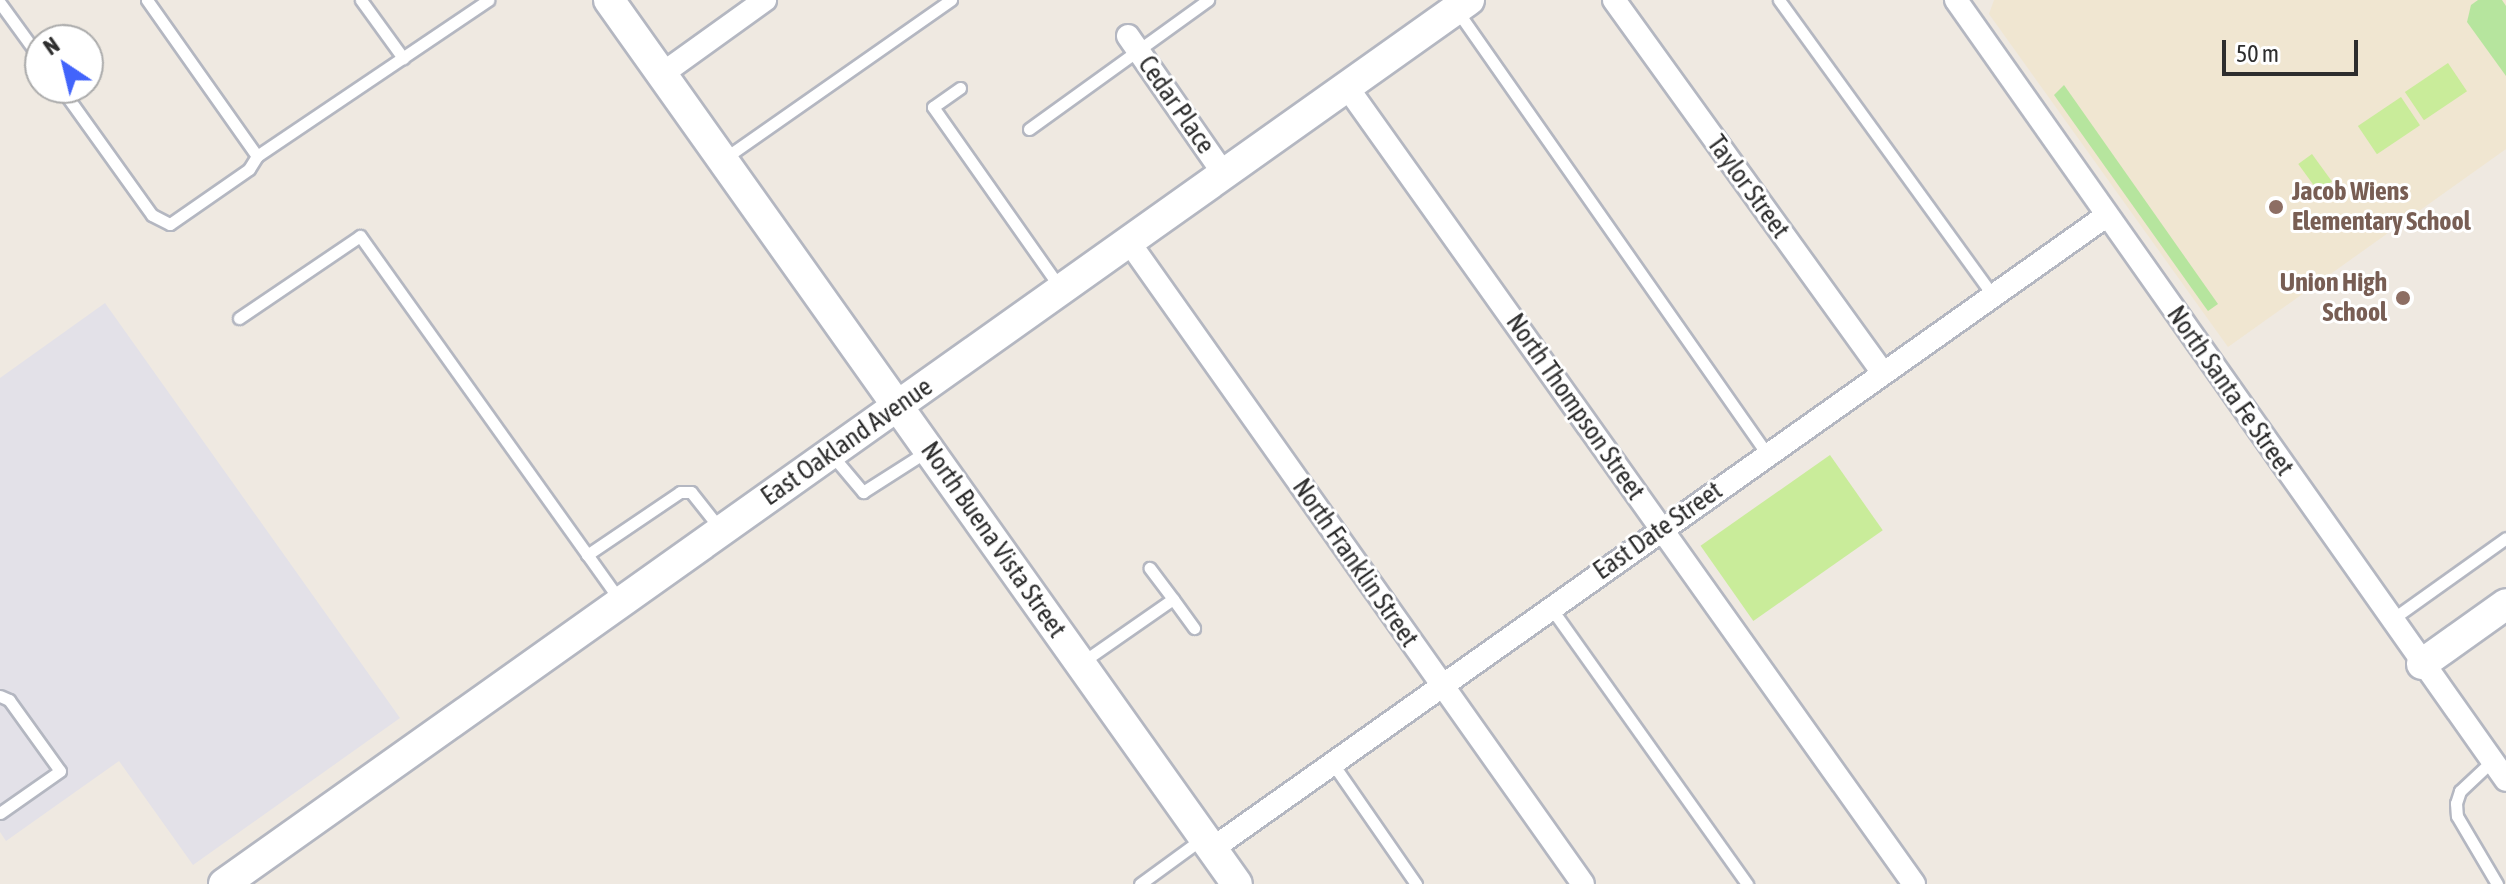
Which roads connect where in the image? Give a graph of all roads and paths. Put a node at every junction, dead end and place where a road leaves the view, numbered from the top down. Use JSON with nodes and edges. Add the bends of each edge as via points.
{"nodes":[{"id":1,"x":147,"y":0,"type":"edge"},
{"id":2,"x":361,"y":0,"type":"edge"},
{"id":3,"x":488,"y":0,"type":"edge"},
{"id":4,"x":609,"y":0,"type":"edge"},
{"id":5,"x":765,"y":0,"type":"edge"},
{"id":6,"x":951,"y":0,"type":"edge"},
{"id":7,"x":1208,"y":0,"type":"edge"},
{"id":8,"x":1614,"y":0,"type":"edge"},
{"id":9,"x":1779,"y":0,"type":"edge"},
{"id":10,"x":1956,"y":0,"type":"edge"},
{"id":11,"x":0,"y":3,"type":"edge"},
{"id":12,"x":1458,"y":3,"type":"edge"},
{"id":13,"x":24,"y":36,"type":"edge"},
{"id":14,"x":1133,"y":43,"type":"junction"},
{"id":15,"x":403,"y":58,"type":"junction"},
{"id":16,"x":662,"y":74,"type":"junction"},
{"id":17,"x":1347,"y":87,"type":"junction"},
{"id":18,"x":960,"y":88,"type":"dead end"},
{"id":19,"x":72,"y":104,"type":"edge"},
{"id":20,"x":1029,"y":129,"type":"dead end"},
{"id":21,"x":257,"y":156,"type":"junction"},
{"id":22,"x":723,"y":160,"type":"junction"},
{"id":23,"x":1224,"y":174,"type":"junction"},
{"id":24,"x":2106,"y":216,"type":"junction"},
{"id":25,"x":1129,"y":242,"type":"junction"},
{"id":26,"x":1062,"y":290,"type":"junction"},
{"id":27,"x":1993,"y":296,"type":"junction"},
{"id":28,"x":239,"y":318,"type":"dead end"},
{"id":29,"x":1883,"y":373,"type":"junction"},
{"id":30,"x":898,"y":406,"type":"junction"},
{"id":31,"x":929,"y":450,"type":"junction"},
{"id":32,"x":831,"y":454,"type":"junction"},
{"id":33,"x":1767,"y":454,"type":"junction"},
{"id":34,"x":1660,"y":528,"type":"junction"},
{"id":35,"x":721,"y":531,"type":"junction"},
{"id":36,"x":2506,"y":538,"type":"edge"},
{"id":37,"x":587,"y":555,"type":"junction"},
{"id":38,"x":1150,"y":568,"type":"dead end"},
{"id":39,"x":1173,"y":599,"type":"junction"},
{"id":40,"x":621,"y":602,"type":"junction"},
{"id":41,"x":2506,"y":604,"type":"edge"},
{"id":42,"x":1551,"y":608,"type":"junction"},
{"id":43,"x":2391,"y":620,"type":"junction"},
{"id":44,"x":1194,"y":628,"type":"dead end"},
{"id":45,"x":1080,"y":663,"type":"junction"},
{"id":46,"x":2422,"y":664,"type":"junction"},
{"id":47,"x":1442,"y":686,"type":"junction"},
{"id":48,"x":0,"y":696,"type":"edge"},
{"id":49,"x":2492,"y":761,"type":"junction"},
{"id":50,"x":1333,"y":764,"type":"junction"},
{"id":51,"x":2506,"y":780,"type":"edge"},
{"id":52,"x":0,"y":813,"type":"edge"},
{"id":53,"x":1208,"y":844,"type":"junction"},
{"id":54,"x":224,"y":884,"type":"edge"},
{"id":55,"x":1140,"y":884,"type":"edge"},
{"id":56,"x":1237,"y":884,"type":"edge"},
{"id":57,"x":1416,"y":884,"type":"edge"},
{"id":58,"x":1583,"y":884,"type":"edge"},
{"id":59,"x":1747,"y":884,"type":"edge"},
{"id":60,"x":1914,"y":884,"type":"edge"},
{"id":61,"x":2497,"y":884,"type":"edge"}],
"edges":[{"from":1,"to":21,"type":"lane"},
{"from":2,"to":15,"type":"lane"},
{"from":3,"to":15,"type":"lane"},
{"from":4,"to":16,"type":"street","name":"North Buena Vista Street"},
{"from":5,"to":16,"type":"street"},
{"from":6,"to":22,"type":"lane"},
{"from":7,"to":14,"type":"lane"},
{"from":8,"to":29,"type":"street","name":"Taylor Street"},
{"from":9,"to":27,"type":"lane"},
{"from":10,"to":24,"type":"street","name":"North Santa Fe Street"},
{"from":11,"to":13,"type":"lane"},
{"from":12,"to":17,"type":"street","name":"East Oakland Avenue"},
{"from":12,"to":33,"type":"lane"},
{"from":14,"to":20,"type":"lane"},
{"from":14,"to":23,"type":"street","name":"Cedar Place"},
{"from":15,"to":21,"type":"lane"},
{"from":16,"to":22,"type":"street","name":"North Buena Vista Street"},
{"from":17,"to":23,"type":"street","name":"East Oakland Avenue"},
{"from":17,"to":34,"type":"street","name":"North Thompson Street"},
{"from":18,"to":26,"type":"lane","via":[[933,107]]},
{"from":19,"to":21,"type":"lane","via":[[152,215],[170,224],[249,169]]},
{"from":22,"to":30,"type":"street","name":"North Buena Vista Street"},
{"from":23,"to":25,"type":"street","name":"East Oakland Avenue"},
{"from":24,"to":27,"type":"street","name":"East Date Street"},
{"from":24,"to":43,"type":"street","name":"North Santa Fe Street"},
{"from":25,"to":26,"type":"street","name":"East Oakland Avenue"},
{"from":25,"to":47,"type":"street","name":"North Franklin Street"},
{"from":26,"to":30,"type":"street","name":"East Oakland Avenue"},
{"from":27,"to":29,"type":"street","name":"East Date Street"},
{"from":28,"to":37,"type":"lane","via":[[360,236]]},
{"from":29,"to":33,"type":"street","name":"East Date Street"},
{"from":30,"to":31,"type":"street","name":"North Buena Vista Street"},
{"from":30,"to":32,"type":"street","name":"East Oakland Avenue"},
{"from":31,"to":32,"type":"lane","via":[[863,492]]},
{"from":31,"to":45,"type":"street","name":"North Buena Vista Street"},
{"from":32,"to":35,"type":"street","name":"East Oakland Avenue"},
{"from":33,"to":34,"type":"street","name":"East Date Street"},
{"from":34,"to":42,"type":"street","name":"East Date Street"},
{"from":34,"to":60,"type":"street","name":"North Thompson Street"},
{"from":35,"to":37,"type":"lane","via":[[691,492],[680,492]]},
{"from":35,"to":40,"type":"street","name":"East Oakland Avenue"},
{"from":36,"to":43,"type":"lane"},
{"from":37,"to":40,"type":"lane"},
{"from":38,"to":39,"type":"lane"},
{"from":39,"to":44,"type":"lane"},
{"from":39,"to":45,"type":"lane"},
{"from":40,"to":54,"type":"street","name":"East Oakland Avenue"},
{"from":41,"to":46,"type":"street"},
{"from":42,"to":47,"type":"street","name":"East Date Street"},
{"from":42,"to":59,"type":"lane"},
{"from":43,"to":46,"type":"street","name":"North Santa Fe Street"},
{"from":45,"to":53,"type":"street","name":"North Buena Vista Street"},
{"from":46,"to":49,"type":"street","name":"North Santa Fe Street"},
{"from":47,"to":50,"type":"street","name":"East Date Street"},
{"from":47,"to":58,"type":"street","name":"North Franklin Street"},
{"from":48,"to":52,"type":"lane","via":[[9,700],[60,771]]},
{"from":49,"to":51,"type":"street","name":"North Santa Fe Street"},
{"from":49,"to":61,"type":"lane","via":[[2460,791],[2456,803],[2457,816]]},
{"from":50,"to":53,"type":"street","name":"East Date Street"},
{"from":50,"to":57,"type":"lane"},
{"from":53,"to":55,"type":"lane"},
{"from":53,"to":56,"type":"street","name":"North Buena Vista Street"}]}
